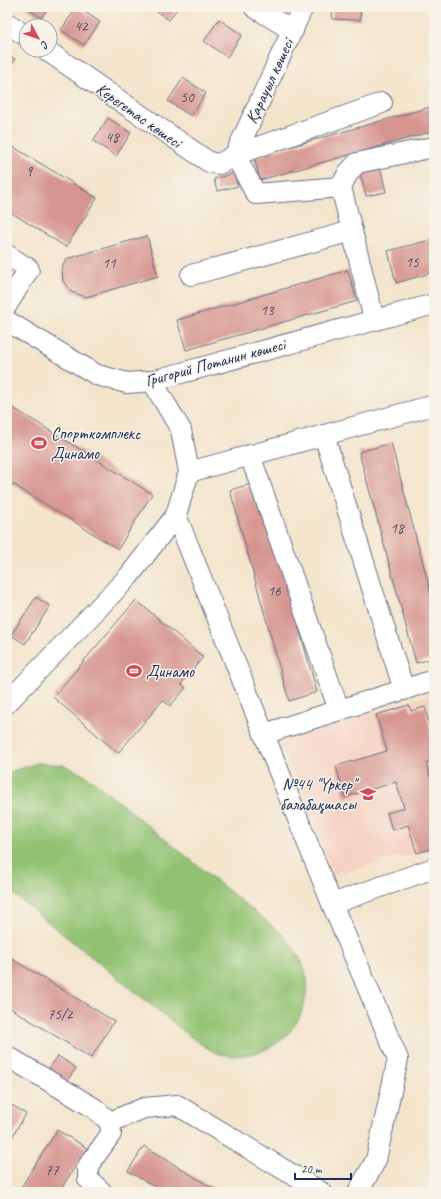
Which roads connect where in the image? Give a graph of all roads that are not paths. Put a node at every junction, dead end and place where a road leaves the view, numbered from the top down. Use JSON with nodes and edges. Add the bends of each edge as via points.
{"nodes":[{"id":1,"x":254,"y":7,"type":"edge"},
{"id":2,"x":303,"y":7,"type":"edge"},
{"id":3,"x":7,"y":23,"type":"edge"},
{"id":4,"x":18,"y":31,"type":"edge"},
{"id":5,"x":293,"y":31,"type":"junction"},
{"id":6,"x":58,"y":58,"type":"edge"},
{"id":7,"x":382,"y":103,"type":"dead end"},
{"id":8,"x":434,"y":147,"type":"edge"},
{"id":9,"x":235,"y":155,"type":"junction"},
{"id":10,"x":341,"y":187,"type":"junction"},
{"id":11,"x":352,"y":231,"type":"junction"},
{"id":12,"x":7,"y":255,"type":"edge"},
{"id":13,"x":191,"y":275,"type":"dead end"},
{"id":14,"x":434,"y":304,"type":"edge"},
{"id":15,"x":7,"y":305,"type":"edge"},
{"id":16,"x":374,"y":319,"type":"junction"},
{"id":17,"x":7,"y":321,"type":"edge"},
{"id":18,"x":152,"y":381,"type":"junction"},
{"id":19,"x":434,"y":405,"type":"edge"},
{"id":20,"x":324,"y":435,"type":"junction"},
{"id":21,"x":250,"y":455,"type":"junction"},
{"id":22,"x":189,"y":472,"type":"junction"},
{"id":23,"x":176,"y":515,"type":"junction"},
{"id":24,"x":434,"y":680,"type":"edge"},
{"id":25,"x":404,"y":690,"type":"junction"},
{"id":26,"x":7,"y":703,"type":"edge"},
{"id":27,"x":339,"y":710,"type":"junction"},
{"id":28,"x":264,"y":734,"type":"junction"},
{"id":29,"x":434,"y":868,"type":"edge"},
{"id":30,"x":332,"y":904,"type":"junction"},
{"id":31,"x":7,"y":1056,"type":"edge"},
{"id":32,"x":110,"y":1122,"type":"junction"},
{"id":33,"x":90,"y":1188,"type":"edge"},
{"id":34,"x":320,"y":1192,"type":"edge"},
{"id":35,"x":358,"y":1192,"type":"edge"}],
"edges":[{"from":1,"to":5,"type":"street"},
{"from":2,"to":5,"type":"street","name":"Қарауыл көшесі"},
{"from":3,"to":4,"type":"street"},
{"from":5,"to":9,"type":"street","name":"Қарауыл көшесі"},
{"from":6,"to":9,"type":"street","name":"Керегетас көшесі","via":[[208,162],[218,164]]},
{"from":7,"to":9,"type":"street","name":"Керегетас көшесі"},
{"from":8,"to":10,"type":"street","via":[[357,163]]},
{"from":9,"to":10,"type":"street","via":[[256,194]]},
{"from":10,"to":11,"type":"street"},
{"from":11,"to":13,"type":"street"},
{"from":11,"to":16,"type":"street"},
{"from":12,"to":15,"type":"street","via":[[29,269]]},
{"from":14,"to":16,"type":"street","name":"Григорий Потанин көшесі"},
{"from":16,"to":18,"type":"street","name":"Григорий Потанин көшесі"},
{"from":17,"to":18,"type":"street","name":"Григорий Потанин көшесі","via":[[97,375],[128,383]]},
{"from":18,"to":22,"type":"street","via":[[181,430]]},
{"from":19,"to":20,"type":"street"},
{"from":20,"to":21,"type":"street"},
{"from":20,"to":25,"type":"street"},
{"from":21,"to":22,"type":"street"},
{"from":21,"to":27,"type":"street"},
{"from":22,"to":23,"type":"street"},
{"from":23,"to":26,"type":"street","via":[[129,576]]},
{"from":23,"to":28,"type":"street"},
{"from":24,"to":25,"type":"street"},
{"from":25,"to":27,"type":"street"},
{"from":27,"to":28,"type":"street"},
{"from":28,"to":30,"type":"street"},
{"from":29,"to":30,"type":"street"},
{"from":30,"to":35,"type":"street","via":[[398,1059],[376,1160]]},
{"from":31,"to":32,"type":"street","via":[[94,1108]]},
{"from":32,"to":33,"type":"street","via":[[111,1134],[88,1166]]},
{"from":32,"to":34,"type":"street","via":[[144,1108],[177,1105]]}]}
